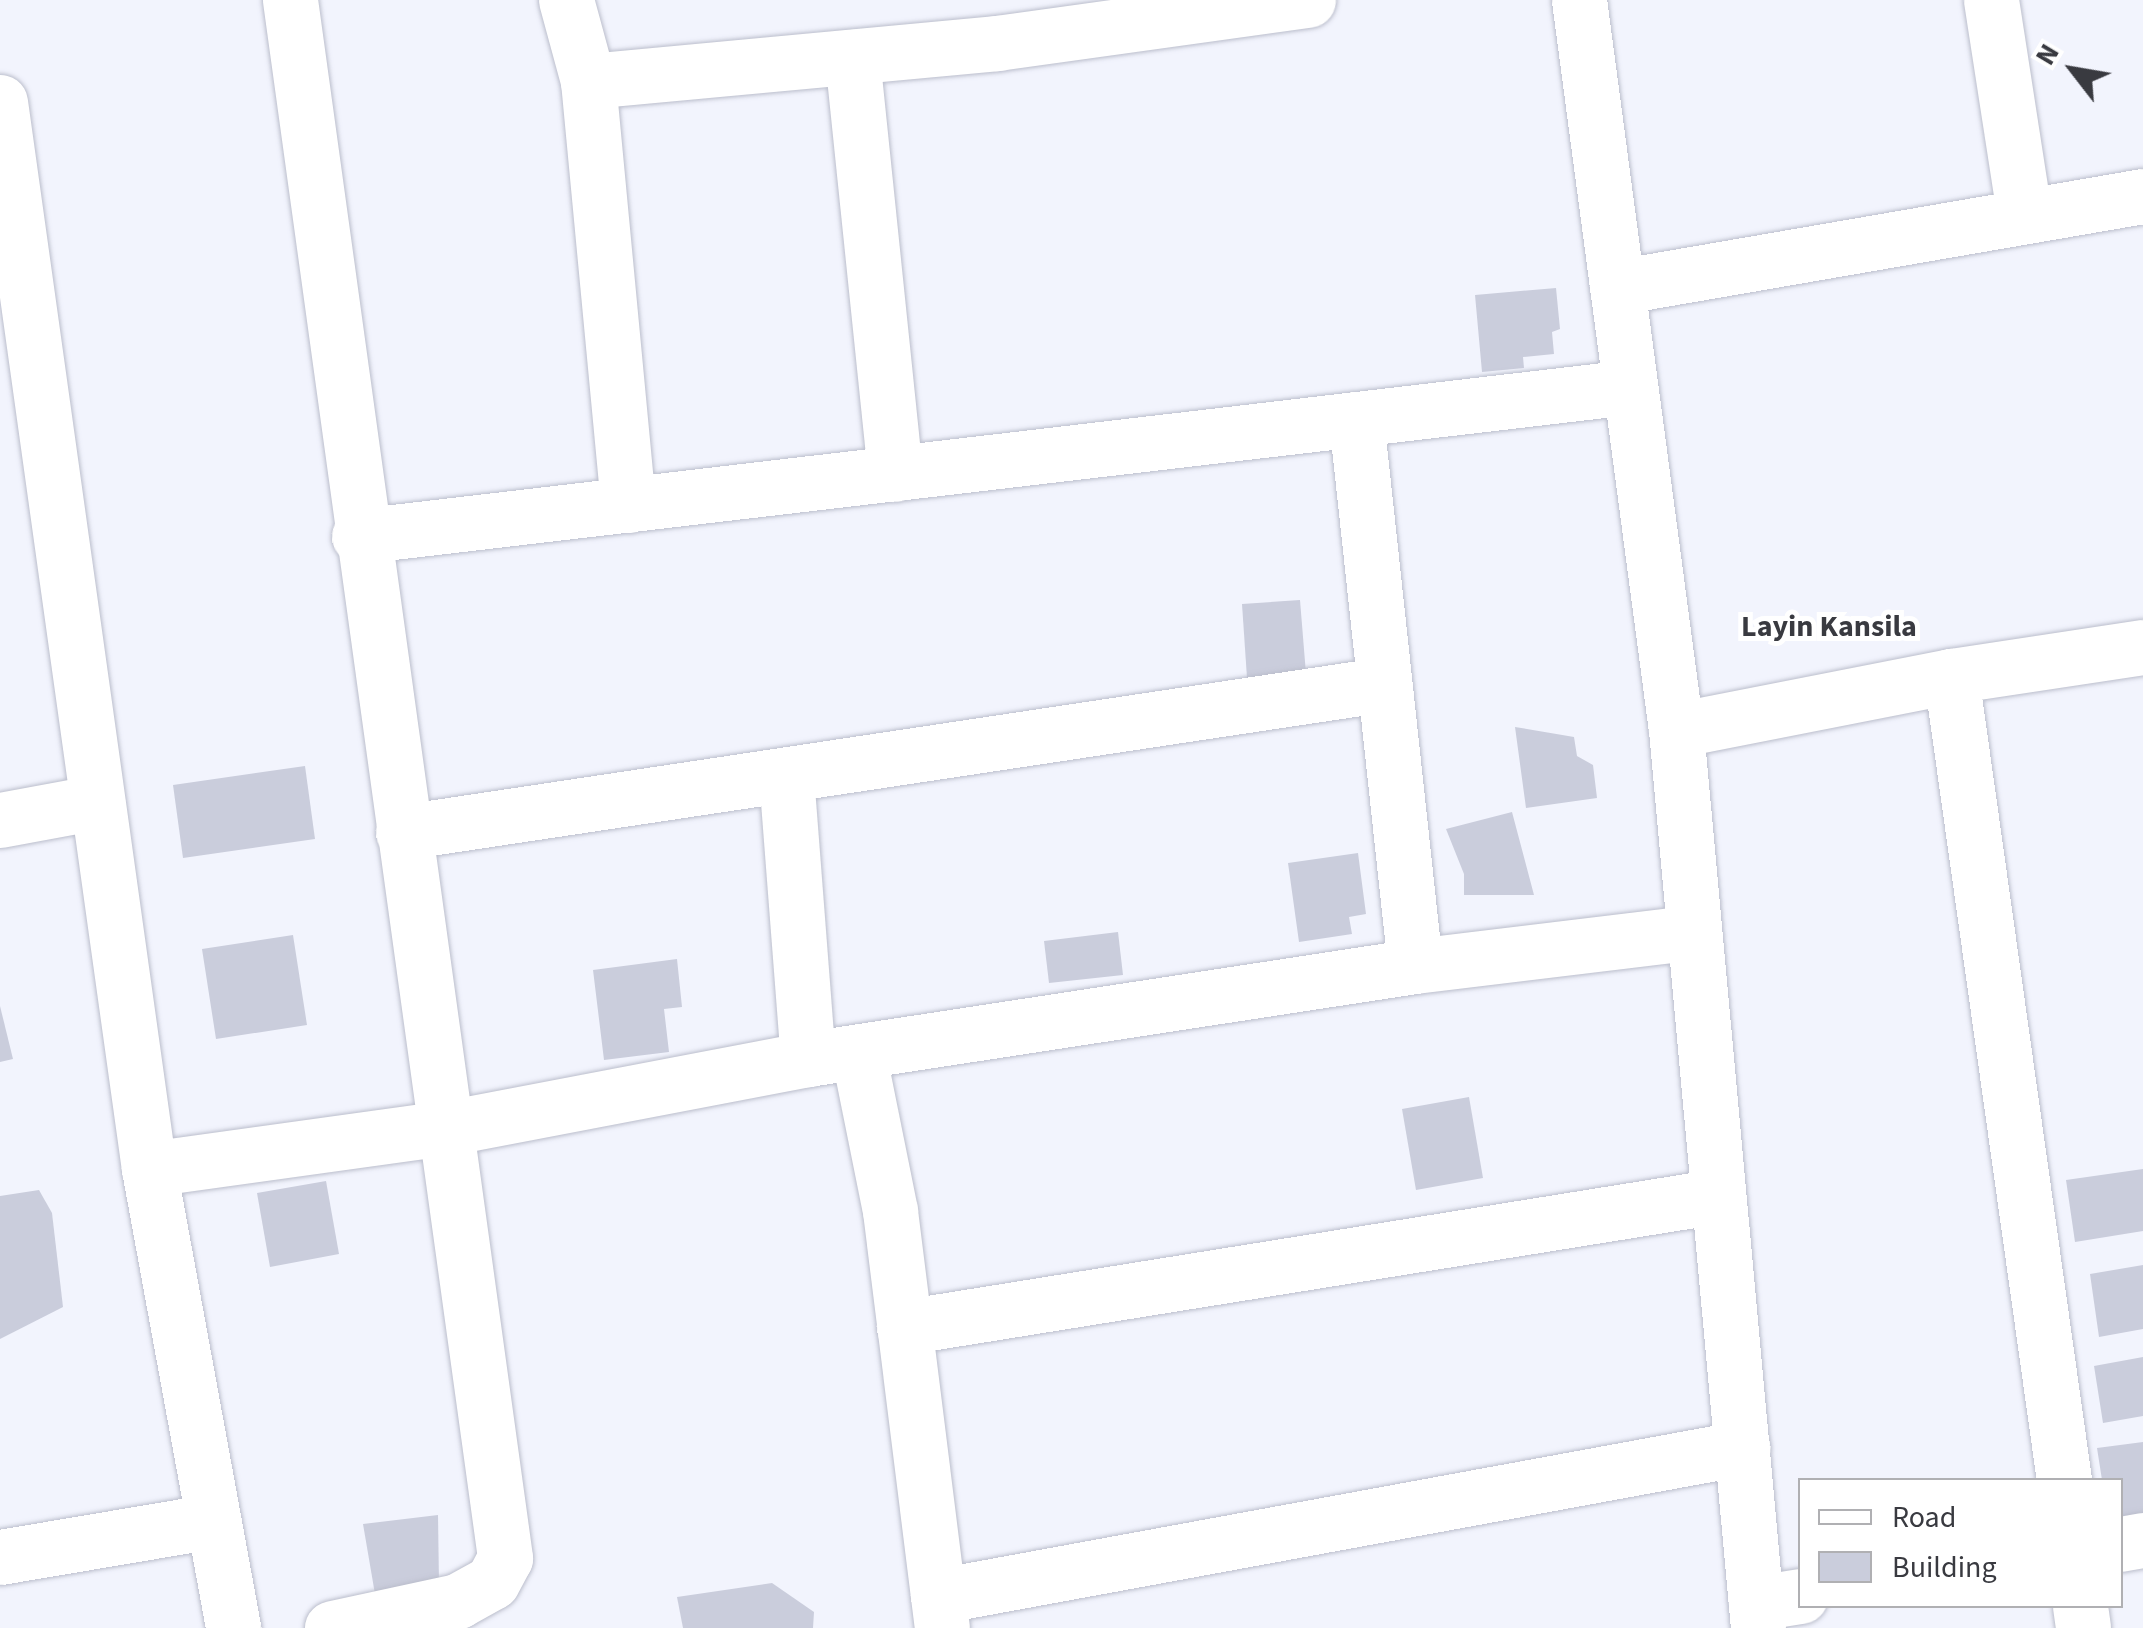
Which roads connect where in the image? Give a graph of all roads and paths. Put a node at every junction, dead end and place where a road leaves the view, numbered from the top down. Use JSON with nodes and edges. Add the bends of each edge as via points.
{"nodes":[{"id":1,"x":290,"y":0,"type":"edge"},
{"id":2,"x":566,"y":0,"type":"edge"},
{"id":3,"x":1308,"y":0,"type":"edge"},
{"id":4,"x":1579,"y":0,"type":"edge"},
{"id":5,"x":1990,"y":0,"type":"edge"},
{"id":6,"x":852,"y":56,"type":"junction"},
{"id":7,"x":588,"y":81,"type":"junction"},
{"id":8,"x":0,"y":102,"type":"edge"},
{"id":9,"x":2143,"y":196,"type":"edge"},
{"id":10,"x":2024,"y":212,"type":"junction"},
{"id":11,"x":1617,"y":286,"type":"junction"},
{"id":12,"x":19,"y":372,"type":"edge"},
{"id":13,"x":1630,"y":387,"type":"junction"},
{"id":14,"x":1356,"y":420,"type":"junction"},
{"id":15,"x":895,"y":474,"type":"junction"},
{"id":16,"x":628,"y":505,"type":"junction"},
{"id":17,"x":360,"y":536,"type":"junction"},
{"id":18,"x":2143,"y":646,"type":"edge"},
{"id":19,"x":1951,"y":676,"type":"junction"},
{"id":20,"x":1380,"y":685,"type":"junction"},
{"id":21,"x":1676,"y":730,"type":"junction"},
{"id":22,"x":786,"y":775,"type":"junction"},
{"id":23,"x":97,"y":802,"type":"junction"},
{"id":24,"x":0,"y":820,"type":"edge"},
{"id":25,"x":402,"y":832,"type":"junction"},
{"id":26,"x":1694,"y":932,"type":"junction"},
{"id":27,"x":1415,"y":966,"type":"junction"},
{"id":28,"x":833,"y":1056,"type":"junction"},
{"id":29,"x":446,"y":1128,"type":"junction"},
{"id":30,"x":149,"y":1169,"type":"junction"},
{"id":31,"x":1718,"y":1196,"type":"junction"},
{"id":32,"x":904,"y":1326,"type":"junction"},
{"id":33,"x":1742,"y":1448,"type":"junction"},
{"id":34,"x":2064,"y":1478,"type":"edge"},
{"id":35,"x":212,"y":1521,"type":"junction"},
{"id":36,"x":0,"y":1557,"type":"edge"},
{"id":37,"x":1771,"y":1609,"type":"edge"},
{"id":38,"x":940,"y":1612,"type":"edge"},
{"id":39,"x":232,"y":1628,"type":"edge"},
{"id":40,"x":332,"y":1628,"type":"edge"}],
"edges":[{"from":1,"to":17,"type":"street"},
{"from":2,"to":7,"type":"street"},
{"from":3,"to":6,"type":"street"},
{"from":4,"to":11,"type":"street"},
{"from":5,"to":10,"type":"street"},
{"from":6,"to":7,"type":"street"},
{"from":6,"to":15,"type":"street"},
{"from":7,"to":16,"type":"street"},
{"from":8,"to":12,"type":"street"},
{"from":9,"to":10,"type":"street"},
{"from":10,"to":11,"type":"street"},
{"from":11,"to":13,"type":"street"},
{"from":12,"to":23,"type":"street"},
{"from":13,"to":14,"type":"street"},
{"from":13,"to":21,"type":"street"},
{"from":14,"to":15,"type":"street"},
{"from":14,"to":20,"type":"street"},
{"from":15,"to":16,"type":"street"},
{"from":16,"to":17,"type":"street"},
{"from":17,"to":25,"type":"street"},
{"from":18,"to":19,"type":"street"},
{"from":19,"to":21,"type":"street"},
{"from":19,"to":34,"type":"street"},
{"from":20,"to":22,"type":"street"},
{"from":20,"to":27,"type":"street"},
{"from":21,"to":26,"type":"street"},
{"from":22,"to":25,"type":"street"},
{"from":22,"to":28,"type":"street"},
{"from":23,"to":24,"type":"street"},
{"from":23,"to":30,"type":"street"},
{"from":25,"to":29,"type":"street"},
{"from":26,"to":27,"type":"street"},
{"from":26,"to":31,"type":"street"},
{"from":27,"to":28,"type":"street"},
{"from":28,"to":29,"type":"street"},
{"from":28,"to":32,"type":"street","via":[[890,1211]]},
{"from":29,"to":30,"type":"street"},
{"from":29,"to":40,"type":"street","via":[[505,1558],[492,1582],[458,1601]]},
{"from":30,"to":35,"type":"street"},
{"from":31,"to":32,"type":"street"},
{"from":31,"to":33,"type":"street"},
{"from":32,"to":38,"type":"street"},
{"from":33,"to":37,"type":"street"},
{"from":33,"to":38,"type":"street"},
{"from":35,"to":36,"type":"street"},
{"from":35,"to":39,"type":"street"}]}
